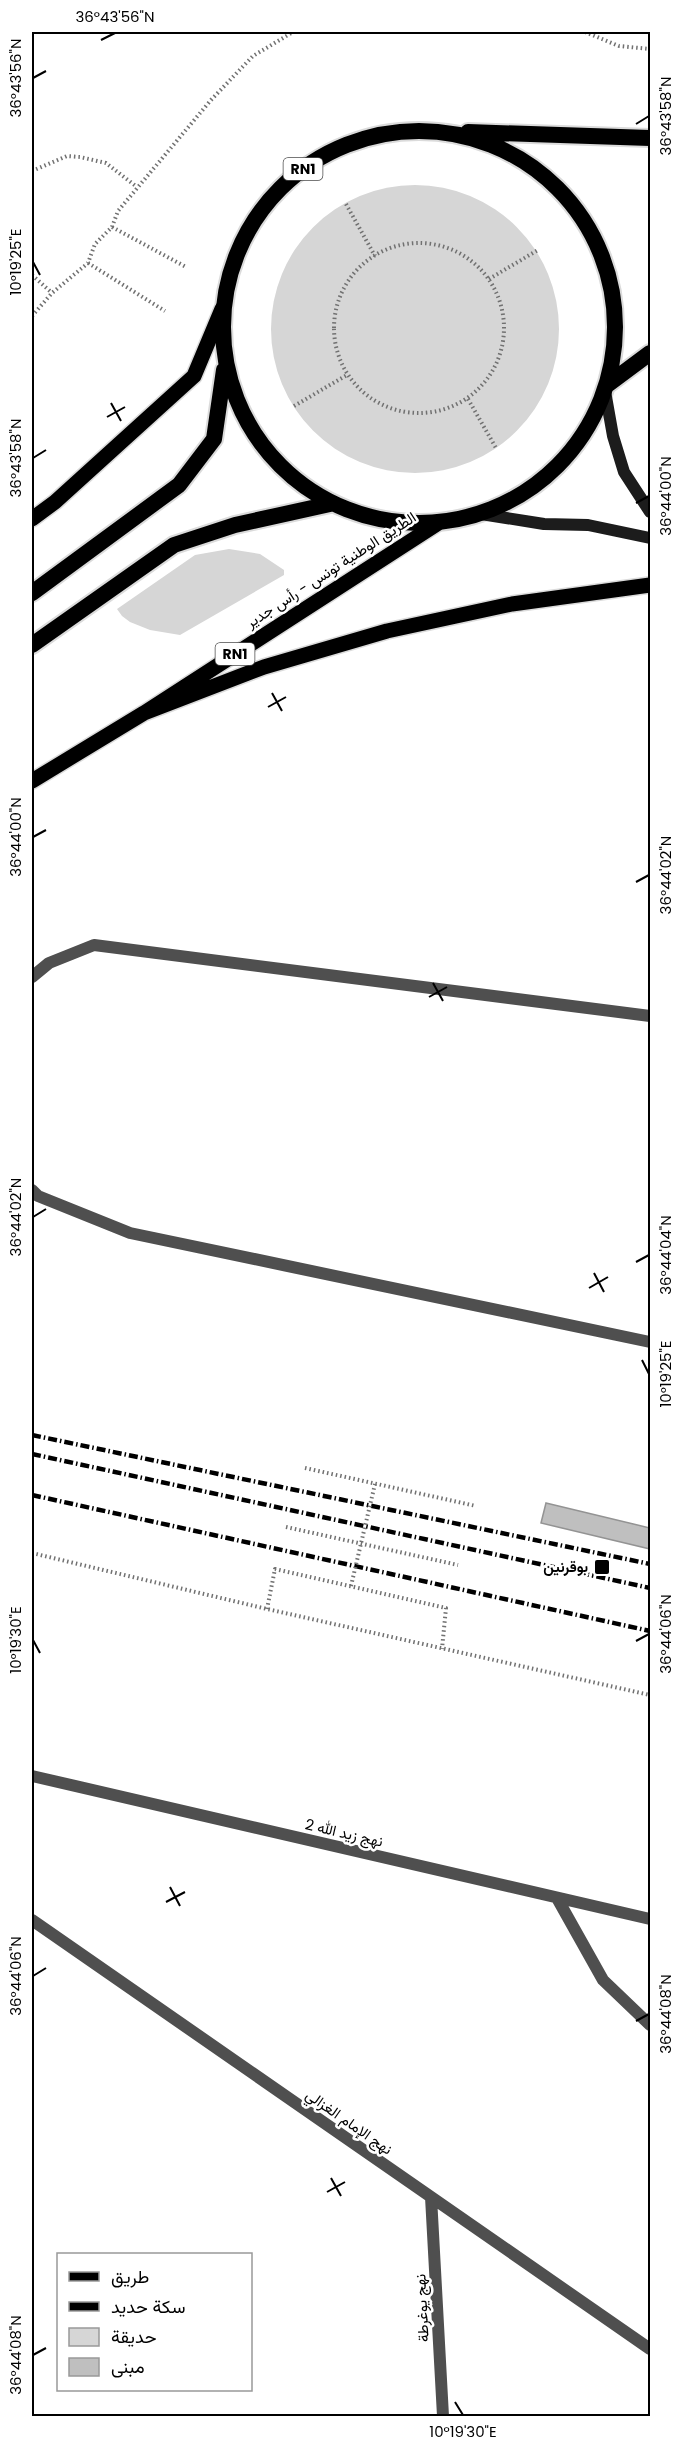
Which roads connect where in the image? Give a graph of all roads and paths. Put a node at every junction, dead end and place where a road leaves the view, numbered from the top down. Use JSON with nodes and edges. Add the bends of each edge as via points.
{"nodes":[{"id":1,"x":293,"y":32,"type":"edge"},
{"id":2,"x":585,"y":32,"type":"edge"},
{"id":3,"x":651,"y":49,"type":"edge"},
{"id":4,"x":410,"y":131,"type":"junction"},
{"id":5,"x":651,"y":138,"type":"edge"},
{"id":6,"x":32,"y":171,"type":"edge"},
{"id":7,"x":137,"y":186,"type":"junction"},
{"id":8,"x":346,"y":204,"type":"dead end"},
{"id":9,"x":112,"y":227,"type":"junction"},
{"id":10,"x":538,"y":250,"type":"dead end"},
{"id":11,"x":375,"y":256,"type":"junction"},
{"id":12,"x":88,"y":263,"type":"junction"},
{"id":13,"x":186,"y":267,"type":"dead end"},
{"id":14,"x":32,"y":274,"type":"edge"},
{"id":15,"x":489,"y":279,"type":"junction"},
{"id":16,"x":51,"y":292,"type":"junction"},
{"id":17,"x":222,"y":309,"type":"junction"},
{"id":18,"x":165,"y":311,"type":"dead end"},
{"id":19,"x":32,"y":316,"type":"edge"},
{"id":20,"x":651,"y":353,"type":"edge"},
{"id":21,"x":224,"y":366,"type":"junction"},
{"id":22,"x":347,"y":375,"type":"junction"},
{"id":23,"x":606,"y":388,"type":"junction"},
{"id":24,"x":468,"y":399,"type":"junction"},
{"id":25,"x":294,"y":406,"type":"dead end"},
{"id":26,"x":496,"y":448,"type":"dead end"},
{"id":27,"x":330,"y":504,"type":"junction"},
{"id":28,"x":651,"y":512,"type":"edge"},
{"id":29,"x":481,"y":514,"type":"junction"},
{"id":30,"x":32,"y":519,"type":"edge"},
{"id":31,"x":437,"y":524,"type":"junction"},
{"id":32,"x":651,"y":538,"type":"edge"},
{"id":33,"x":651,"y":585,"type":"edge"},
{"id":34,"x":32,"y":593,"type":"edge"},
{"id":35,"x":32,"y":645,"type":"edge"},
{"id":36,"x":144,"y":713,"type":"junction"},
{"id":37,"x":32,"y":781,"type":"edge"},
{"id":38,"x":32,"y":977,"type":"edge"},
{"id":39,"x":651,"y":1016,"type":"edge"},
{"id":40,"x":32,"y":1190,"type":"edge"},
{"id":41,"x":651,"y":1342,"type":"edge"},
{"id":42,"x":305,"y":1468,"type":"dead end"},
{"id":43,"x":375,"y":1484,"type":"junction"},
{"id":44,"x":476,"y":1506,"type":"dead end"},
{"id":45,"x":286,"y":1527,"type":"dead end"},
{"id":46,"x":361,"y":1543,"type":"junction"},
{"id":47,"x":32,"y":1553,"type":"edge"},
{"id":48,"x":458,"y":1565,"type":"dead end"},
{"id":49,"x":351,"y":1586,"type":"junction"},
{"id":50,"x":267,"y":1609,"type":"junction"},
{"id":51,"x":442,"y":1649,"type":"junction"},
{"id":52,"x":651,"y":1695,"type":"edge"},
{"id":53,"x":32,"y":1776,"type":"edge"},
{"id":54,"x":557,"y":1898,"type":"junction"},
{"id":55,"x":651,"y":1919,"type":"edge"},
{"id":56,"x":32,"y":1920,"type":"edge"},
{"id":57,"x":651,"y":2025,"type":"edge"},
{"id":58,"x":431,"y":2198,"type":"junction"},
{"id":59,"x":651,"y":2349,"type":"edge"},
{"id":60,"x":443,"y":2416,"type":"edge"}],
"edges":[{"from":1,"to":7,"type":"path","via":[[253,56]]},
{"from":2,"to":3,"type":"path","via":[[619,46]]},
{"from":4,"to":5,"type":"highway","number":"RN1"},
{"from":4,"to":17,"type":"highway","number":"RN1","via":[[355,141],[305,167],[263,206],[235,254]]},
{"from":4,"to":23,"type":"highway","number":"RN1","via":[[466,136],[508,152],[545,176],[576,208],[598,246],[612,287],[616,332]]},
{"from":6,"to":7,"type":"path","via":[[67,156],[80,156],[106,163]]},
{"from":7,"to":9,"type":"path"},
{"from":8,"to":11,"type":"path"},
{"from":9,"to":12,"type":"path","via":[[95,244]]},
{"from":9,"to":13,"type":"path"},
{"from":10,"to":15,"type":"path"},
{"from":11,"to":15,"type":"path","via":[[392,247],[418,242],[444,246],[467,257]]},
{"from":11,"to":22,"type":"path","via":[[351,277],[338,300],[334,325],[336,351]]},
{"from":12,"to":16,"type":"path"},
{"from":12,"to":18,"type":"path"},
{"from":14,"to":16,"type":"path"},
{"from":15,"to":24,"type":"path","via":[[504,317],[504,340],[485,383]]},
{"from":16,"to":19,"type":"path"},
{"from":17,"to":21,"type":"highway","number":"RN1"},
{"from":17,"to":30,"type":"main road","number":"RN1","via":[[194,376]]},
{"from":20,"to":23,"type":"highway","number":"RN1"},
{"from":21,"to":27,"type":"highway","number":"RN1","via":[[244,423],[281,470]]},
{"from":21,"to":34,"type":"highway","via":[[214,439],[179,485]]},
{"from":22,"to":24,"type":"path","via":[[385,407],[409,413],[435,412]]},
{"from":22,"to":25,"type":"path"},
{"from":23,"to":28,"type":"main road","via":[[613,436],[624,472]]},
{"from":23,"to":29,"type":"highway","number":"RN1","via":[[577,444],[535,486]]},
{"from":24,"to":26,"type":"path"},
{"from":27,"to":31,"type":"highway","number":"RN1","via":[[382,521]]},
{"from":27,"to":35,"type":"highway","via":[[235,525],[174,545]]},
{"from":29,"to":31,"type":"highway","number":"RN1"},
{"from":29,"to":32,"type":"main road","via":[[544,524],[588,525]]},
{"from":31,"to":36,"type":"main road","name":"الطريق الوطنية تونس - رأس جدير","number":"RN1"},
{"from":33,"to":36,"type":"main road","via":[[512,604],[387,631],[264,667]]},
{"from":36,"to":37,"type":"main road","name":"الطريق الوطنية تونس - رأس جدير","number":"RN1"},
{"from":38,"to":39,"type":"street","via":[[49,963],[94,945]]},
{"from":40,"to":41,"type":"street","via":[[38,1196],[130,1233]]},
{"from":42,"to":43,"type":"path"},
{"from":43,"to":44,"type":"path"},
{"from":43,"to":46,"type":"path","bridge":true},
{"from":45,"to":46,"type":"path"},
{"from":46,"to":48,"type":"path"},
{"from":46,"to":49,"type":"path","bridge":true},
{"from":47,"to":50,"type":"path"},
{"from":49,"to":50,"type":"path","via":[[275,1569]]},
{"from":49,"to":51,"type":"path","via":[[446,1608]]},
{"from":50,"to":51,"type":"path"},
{"from":51,"to":52,"type":"path"},
{"from":53,"to":54,"type":"street","name":"نهج زيد الله 2"},
{"from":54,"to":55,"type":"street","name":"نهج زيد الله 2"},
{"from":54,"to":57,"type":"street","via":[[603,1980]]},
{"from":56,"to":58,"type":"street","name":"نهج الإمام الغزالي"},
{"from":58,"to":59,"type":"street","name":"نهج الإمام الغزالي"},
{"from":58,"to":60,"type":"street","name":"نهج يوغرطة"}]}
